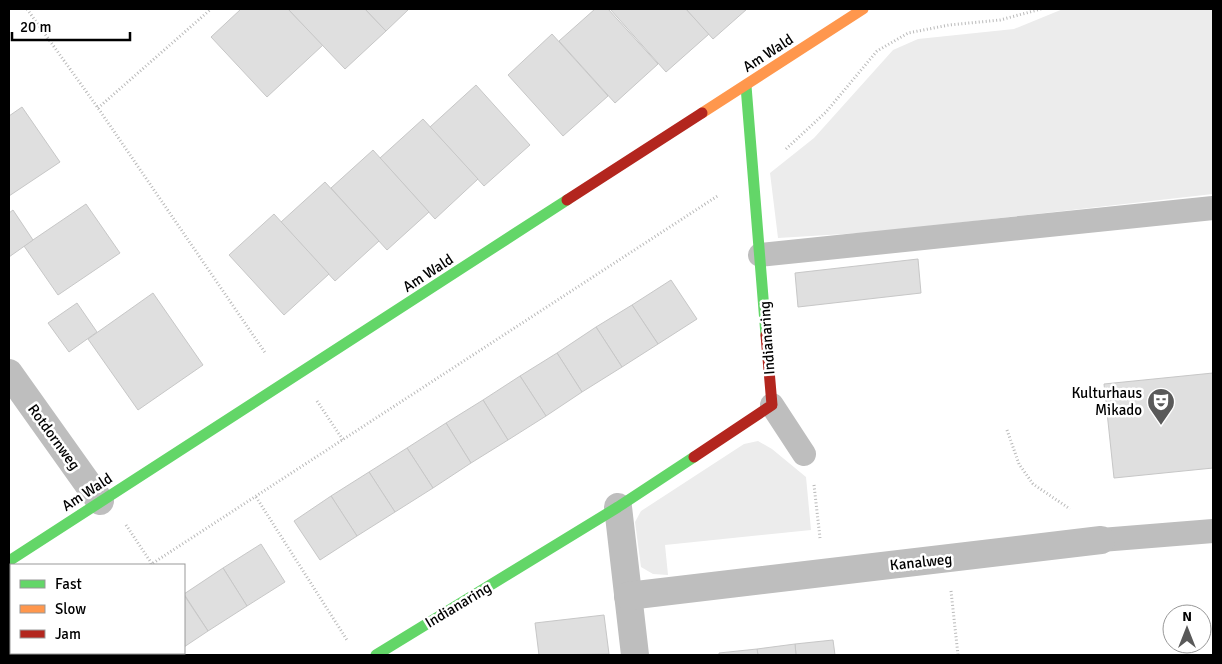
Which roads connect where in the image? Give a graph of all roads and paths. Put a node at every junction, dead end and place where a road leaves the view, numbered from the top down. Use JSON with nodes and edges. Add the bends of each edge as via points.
{"nodes":[{"id":1,"x":27,"y":9,"type":"edge"},
{"id":2,"x":211,"y":9,"type":"edge"},
{"id":3,"x":863,"y":9,"type":"edge"},
{"id":4,"x":1041,"y":9,"type":"edge"},
{"id":5,"x":746,"y":86,"type":"junction"},
{"id":6,"x":98,"y":108,"type":"junction"},
{"id":7,"x":753,"y":173,"type":"junction"},
{"id":8,"x":1213,"y":208,"type":"edge"},
{"id":9,"x":760,"y":255,"type":"junction"},
{"id":10,"x":9,"y":373,"type":"edge"},
{"id":11,"x":299,"y":374,"type":"junction"},
{"id":12,"x":285,"y":383,"type":"junction"},
{"id":13,"x":772,"y":405,"type":"junction"},
{"id":14,"x":1007,"y":430,"type":"dead end"},
{"id":15,"x":343,"y":440,"type":"junction"},
{"id":16,"x":804,"y":454,"type":"joint"},
{"id":17,"x":256,"y":497,"type":"junction"},
{"id":18,"x":100,"y":501,"type":"junction"},
{"id":19,"x":618,"y":508,"type":"junction"},
{"id":20,"x":1213,"y":531,"type":"edge"},
{"id":21,"x":1096,"y":541,"type":"junction"},
{"id":22,"x":947,"y":559,"type":"junction"},
{"id":23,"x":9,"y":561,"type":"edge"},
{"id":24,"x":150,"y":564,"type":"edge"},
{"id":25,"x":153,"y":564,"type":"edge"},
{"id":26,"x":823,"y":573,"type":"junction"},
{"id":27,"x":628,"y":596,"type":"junction"},
{"id":28,"x":351,"y":648,"type":"dead end"},
{"id":29,"x":376,"y":655,"type":"edge"},
{"id":30,"x":636,"y":655,"type":"edge"},
{"id":31,"x":958,"y":655,"type":"edge"}],
"edges":[{"from":1,"to":6,"type":"path"},
{"from":2,"to":6,"type":"path"},
{"from":3,"to":5,"type":"main road","name":"Am Wald"},
{"from":4,"to":7,"type":"path","via":[[1000,20],[908,33],[877,51],[826,112],[789,147]]},
{"from":5,"to":7,"type":"main road","name":"Indianaring"},
{"from":5,"to":11,"type":"main road","name":"Am Wald"},
{"from":6,"to":12,"type":"path"},
{"from":7,"to":9,"type":"main road","name":"Indianaring"},
{"from":7,"to":15,"type":"path"},
{"from":8,"to":9,"type":"lane"},
{"from":9,"to":13,"type":"main road","name":"Indianaring"},
{"from":10,"to":18,"type":"street","name":"Rotdornweg"},
{"from":11,"to":12,"type":"main road","name":"Am Wald"},
{"from":11,"to":15,"type":"path"},
{"from":12,"to":18,"type":"main road","name":"Am Wald"},
{"from":13,"to":16,"type":"lane"},
{"from":13,"to":19,"type":"main road","name":"Indianaring"},
{"from":14,"to":21,"type":"path","via":[[1018,464],[1033,484],[1080,515]]},
{"from":15,"to":17,"type":"path"},
{"from":16,"to":26,"type":"path","via":[[814,481]]},
{"from":17,"to":25,"type":"path"},
{"from":17,"to":28,"type":"path"},
{"from":18,"to":23,"type":"main road","name":"Am Wald"},
{"from":18,"to":24,"type":"path","via":[[119,515]]},
{"from":19,"to":27,"type":"street"},
{"from":19,"to":29,"type":"main road","name":"Indianaring"},
{"from":20,"to":21,"type":"lane","name":"Kanalweg"},
{"from":21,"to":22,"type":"street","name":"Kanalweg"},
{"from":22,"to":26,"type":"street","name":"Kanalweg"},
{"from":22,"to":31,"type":"path"},
{"from":26,"to":27,"type":"street","name":"Kanalweg"},
{"from":27,"to":30,"type":"street"}]}
